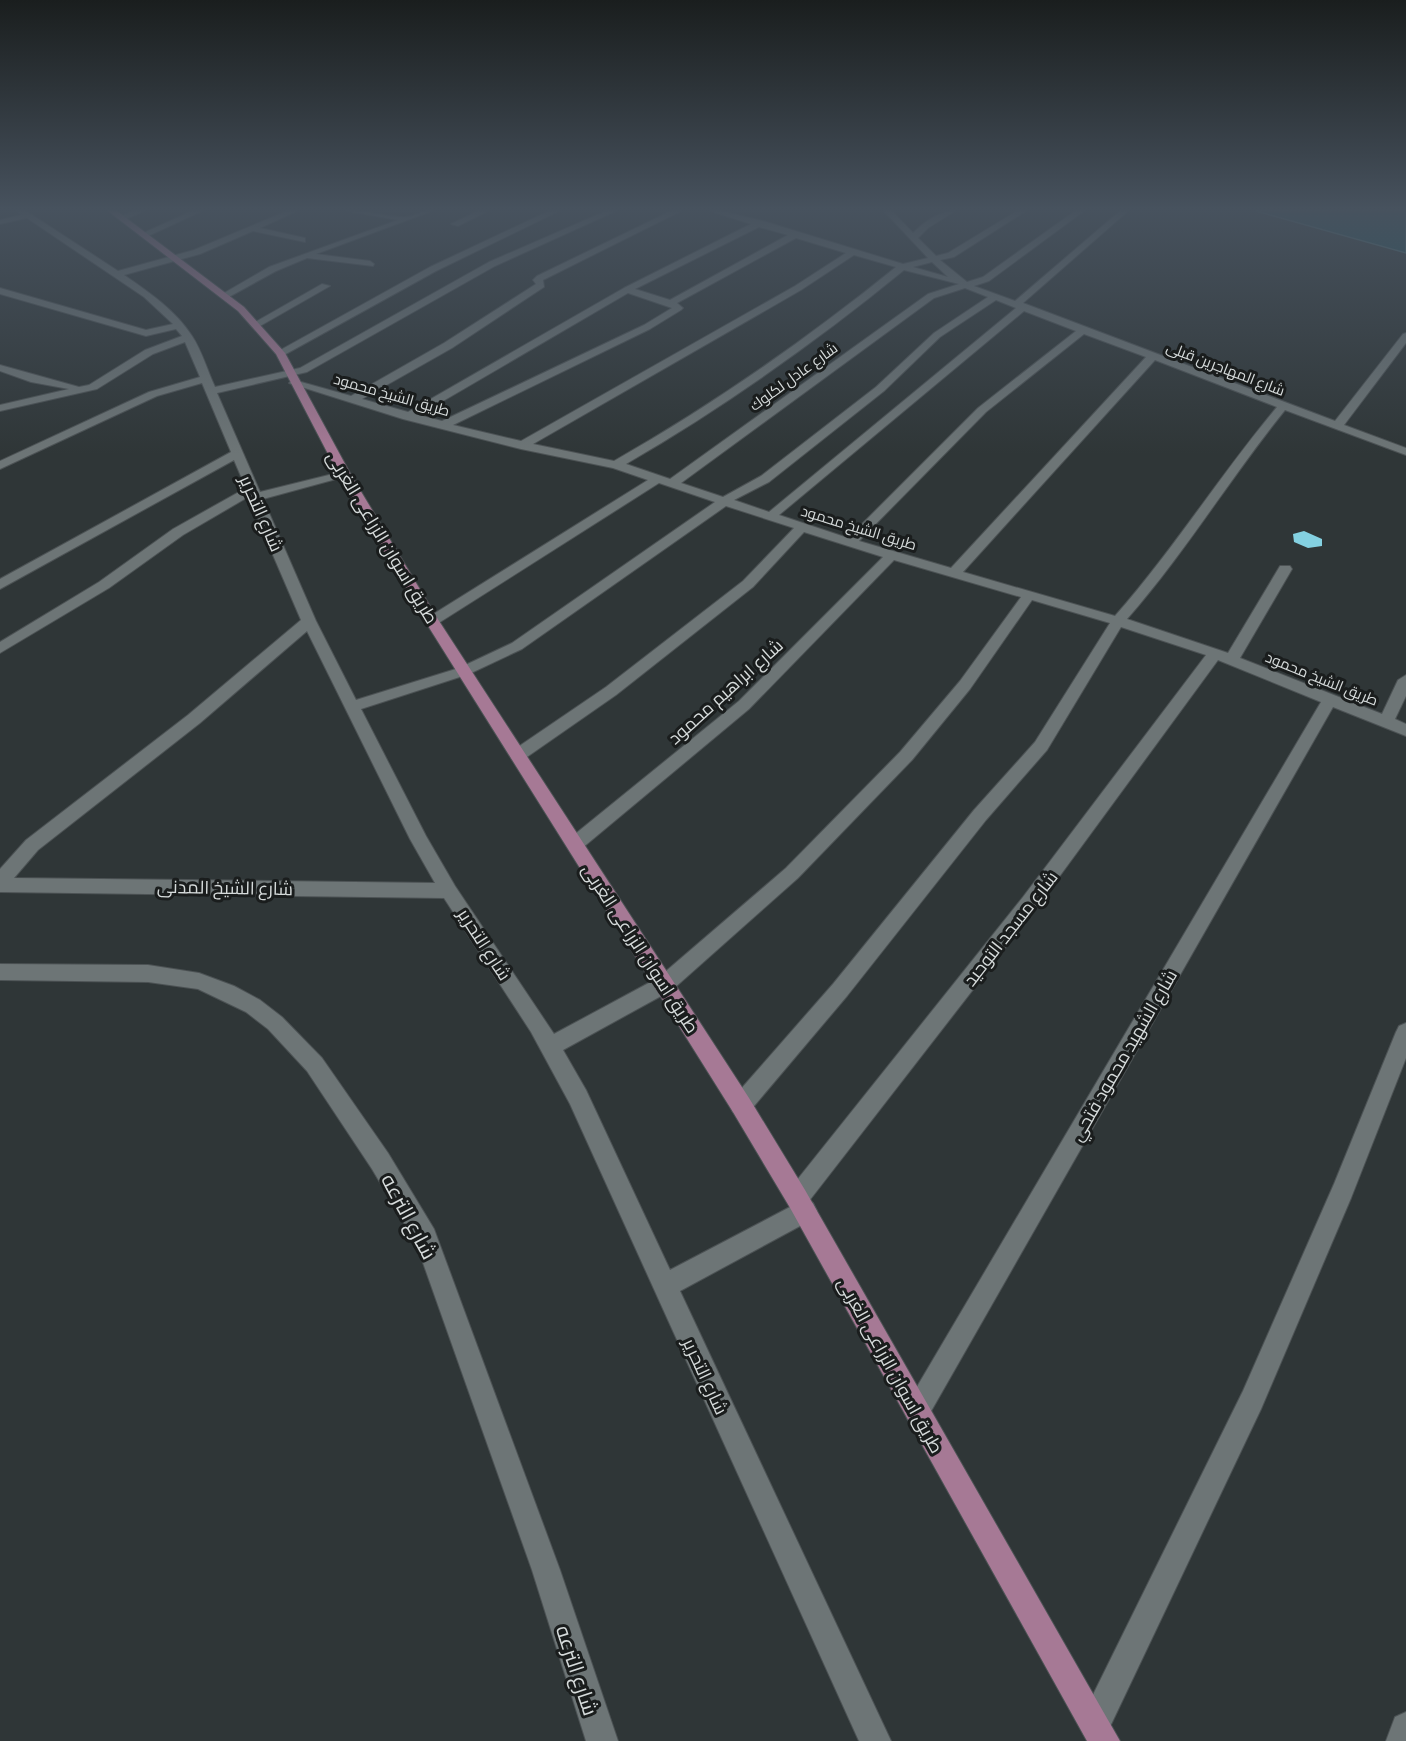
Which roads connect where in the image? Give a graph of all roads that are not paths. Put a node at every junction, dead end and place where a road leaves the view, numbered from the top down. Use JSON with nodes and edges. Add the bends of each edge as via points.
{"nodes":[{"id":1,"x":142,"y":292,"type":"edge"},
{"id":2,"x":219,"y":292,"type":"edge"},
{"id":3,"x":230,"y":292,"type":"edge"},
{"id":4,"x":316,"y":292,"type":"edge"},
{"id":5,"x":391,"y":292,"type":"edge"},
{"id":6,"x":442,"y":292,"type":"edge"},
{"id":7,"x":531,"y":292,"type":"edge"},
{"id":8,"x":623,"y":292,"type":"edge"},
{"id":9,"x":635,"y":292,"type":"edge"},
{"id":10,"x":691,"y":292,"type":"edge"},
{"id":11,"x":791,"y":292,"type":"edge"},
{"id":12,"x":871,"y":292,"type":"edge"},
{"id":13,"x":940,"y":292,"type":"edge"},
{"id":14,"x":985,"y":292,"type":"edge"},
{"id":15,"x":1034,"y":292,"type":"edge"},
{"id":16,"x":2,"y":293,"type":"edge"},
{"id":17,"x":224,"y":296,"type":"junction"},
{"id":18,"x":996,"y":296,"type":"junction"},
{"id":19,"x":671,"y":303,"type":"junction"},
{"id":20,"x":1020,"y":305,"type":"junction"},
{"id":21,"x":257,"y":324,"type":"junction"},
{"id":22,"x":1084,"y":329,"type":"junction"},
{"id":23,"x":184,"y":332,"type":"junction"},
{"id":24,"x":1406,"y":336,"type":"edge"},
{"id":25,"x":280,"y":353,"type":"junction"},
{"id":26,"x":1152,"y":356,"type":"junction"},
{"id":27,"x":0,"y":368,"type":"edge"},
{"id":28,"x":292,"y":378,"type":"junction"},
{"id":29,"x":207,"y":385,"type":"junction"},
{"id":30,"x":87,"y":388,"type":"junction"},
{"id":31,"x":104,"y":392,"type":"junction"},
{"id":32,"x":352,"y":400,"type":"junction"},
{"id":33,"x":125,"y":404,"type":"junction"},
{"id":34,"x":1283,"y":406,"type":"junction"},
{"id":35,"x":0,"y":408,"type":"edge"},
{"id":36,"x":407,"y":417,"type":"junction"},
{"id":37,"x":441,"y":426,"type":"junction"},
{"id":38,"x":1337,"y":426,"type":"junction"},
{"id":39,"x":521,"y":446,"type":"junction"},
{"id":40,"x":1406,"y":452,"type":"edge"},
{"id":41,"x":236,"y":454,"type":"junction"},
{"id":42,"x":0,"y":465,"type":"edge"},
{"id":43,"x":616,"y":465,"type":"junction"},
{"id":44,"x":345,"y":476,"type":"junction"},
{"id":45,"x":658,"y":479,"type":"junction"},
{"id":46,"x":673,"y":483,"type":"junction"},
{"id":47,"x":253,"y":494,"type":"junction"},
{"id":48,"x":726,"y":500,"type":"junction"},
{"id":49,"x":771,"y":516,"type":"junction"},
{"id":50,"x":802,"y":526,"type":"junction"},
{"id":51,"x":850,"y":543,"type":"junction"},
{"id":52,"x":891,"y":556,"type":"junction"},
{"id":53,"x":1285,"y":569,"type":"dead end"},
{"id":54,"x":955,"y":573,"type":"junction"},
{"id":55,"x":0,"y":585,"type":"edge"},
{"id":56,"x":1029,"y":595,"type":"junction"},
{"id":57,"x":309,"y":621,"type":"junction"},
{"id":58,"x":432,"y":621,"type":"junction"},
{"id":59,"x":1118,"y":621,"type":"junction"},
{"id":60,"x":0,"y":648,"type":"edge"},
{"id":61,"x":1224,"y":656,"type":"junction"},
{"id":62,"x":464,"y":671,"type":"junction"},
{"id":63,"x":1406,"y":680,"type":"edge"},
{"id":64,"x":1330,"y":699,"type":"junction"},
{"id":65,"x":353,"y":706,"type":"junction"},
{"id":66,"x":1386,"y":722,"type":"junction"},
{"id":67,"x":1406,"y":730,"type":"edge"},
{"id":68,"x":518,"y":754,"type":"junction"},
{"id":69,"x":575,"y":844,"type":"junction"},
{"id":70,"x":0,"y":883,"type":"edge"},
{"id":71,"x":449,"y":891,"type":"junction"},
{"id":72,"x":0,"y":972,"type":"edge"},
{"id":73,"x":665,"y":984,"type":"junction"},
{"id":74,"x":1406,"y":1032,"type":"edge"},
{"id":75,"x":551,"y":1046,"type":"junction"},
{"id":76,"x":741,"y":1105,"type":"junction"},
{"id":77,"x":801,"y":1204,"type":"junction"},
{"id":78,"x":664,"y":1287,"type":"junction"},
{"id":79,"x":917,"y":1411,"type":"junction"},
{"id":80,"x":1406,"y":1728,"type":"edge"},
{"id":81,"x":1099,"y":1733,"type":"edge"},
{"id":82,"x":602,"y":1741,"type":"edge"},
{"id":83,"x":875,"y":1741,"type":"edge"},
{"id":84,"x":1402,"y":1741,"type":"edge"}],
"edges":[{"from":1,"to":23,"type":"street","name":"شارع التحرير"},
{"from":2,"to":17,"type":"main road","name":"طريق اسوان الزراعى الغربى"},
{"from":3,"to":17,"type":"street"},
{"from":4,"to":21,"type":"street"},
{"from":5,"to":25,"type":"street"},
{"from":6,"to":28,"type":"street"},
{"from":7,"to":32,"type":"street","via":[[425,360]]},
{"from":8,"to":36,"type":"street"},
{"from":9,"to":19,"type":"street"},
{"from":10,"to":19,"type":"street"},
{"from":11,"to":39,"type":"street"},
{"from":12,"to":43,"type":"street","via":[[823,331],[682,427]]},
{"from":13,"to":46,"type":"street","name":"شارع عادل لكلوك"},
{"from":14,"to":18,"type":"street","name":"شارع المهاجرين قبلى"},
{"from":15,"to":20,"type":"street"},
{"from":16,"to":23,"type":"street","via":[[146,333]]},
{"from":17,"to":21,"type":"main road","name":"طريق اسوان الزراعى الغربى"},
{"from":18,"to":20,"type":"street","name":"شارع المهاجرين قبلى"},
{"from":18,"to":48,"type":"street","via":[[937,335],[880,389],[765,479]]},
{"from":19,"to":37,"type":"street","via":[[678,308],[647,327]]},
{"from":20,"to":22,"type":"street","name":"شارع المهاجرين قبلى"},
{"from":20,"to":49,"type":"street"},
{"from":21,"to":25,"type":"main road","name":"طريق اسوان الزراعى الغربى"},
{"from":22,"to":26,"type":"street","name":"شارع المهاجرين قبلى"},
{"from":22,"to":51,"type":"street","via":[[982,411]]},
{"from":23,"to":29,"type":"street","name":"شارع التحرير"},
{"from":23,"to":31,"type":"street","via":[[149,352]]},
{"from":24,"to":38,"type":"street"},
{"from":25,"to":28,"type":"main road","name":"طريق اسوان الزراعى الغربى"},
{"from":26,"to":34,"type":"street","name":"شارع المهاجرين قبلى"},
{"from":26,"to":54,"type":"street"},
{"from":27,"to":30,"type":"street","via":[[35,380]]},
{"from":28,"to":29,"type":"street"},
{"from":28,"to":32,"type":"street","name":"طريق الشيخ محمود"},
{"from":28,"to":44,"type":"main road","name":"طريق اسوان الزراعى الغربى"},
{"from":29,"to":33,"type":"street","via":[[167,388]]},
{"from":29,"to":41,"type":"street","name":"شارع التحرير"},
{"from":30,"to":31,"type":"street"},
{"from":30,"to":35,"type":"street"},
{"from":31,"to":33,"type":"street"},
{"from":32,"to":36,"type":"street","name":"طريق الشيخ محمود"},
{"from":33,"to":42,"type":"street"},
{"from":34,"to":38,"type":"street","name":"شارع المهاجرين قبلى"},
{"from":34,"to":59,"type":"street","via":[[1240,458],[1160,573]]},
{"from":36,"to":37,"type":"street","name":"طريق الشيخ محمود"},
{"from":37,"to":39,"type":"street","name":"طريق الشيخ محمود"},
{"from":38,"to":40,"type":"street","name":"شارع المهاجرين قبلى"},
{"from":39,"to":43,"type":"street","name":"طريق الشيخ محمود"},
{"from":41,"to":47,"type":"street","name":"شارع التحرير"},
{"from":41,"to":55,"type":"street"},
{"from":43,"to":45,"type":"street","name":"طريق الشيخ محمود"},
{"from":44,"to":47,"type":"street"},
{"from":44,"to":58,"type":"main road","name":"طريق اسوان الزراعى الغربى"},
{"from":45,"to":46,"type":"street","name":"طريق الشيخ محمود"},
{"from":45,"to":58,"type":"street"},
{"from":46,"to":48,"type":"street","name":"طريق الشيخ محمود"},
{"from":47,"to":57,"type":"street","name":"شارع التحرير"},
{"from":47,"to":60,"type":"street","via":[[178,532],[104,585]]},
{"from":48,"to":49,"type":"street","name":"طريق الشيخ محمود"},
{"from":48,"to":62,"type":"street","via":[[545,628],[501,655]]},
{"from":49,"to":50,"type":"street","name":"طريق الشيخ محمود"},
{"from":50,"to":51,"type":"street","name":"طريق الشيخ محمود"},
{"from":50,"to":68,"type":"street","via":[[748,584],[602,697]]},
{"from":51,"to":52,"type":"street","name":"طريق الشيخ محمود"},
{"from":52,"to":54,"type":"street","name":"طريق الشيخ محمود"},
{"from":52,"to":69,"type":"street","name":"شارع ابراهيم محمود","via":[[744,705]]},
{"from":53,"to":61,"type":"street","name":"شارع مسجد التوحيد"},
{"from":54,"to":56,"type":"street","name":"طريق الشيخ محمود"},
{"from":56,"to":59,"type":"street","name":"طريق الشيخ محمود"},
{"from":56,"to":73,"type":"street","via":[[965,686],[906,756],[792,873]]},
{"from":57,"to":65,"type":"street","name":"شارع التحرير"},
{"from":57,"to":70,"type":"street","via":[[194,719],[32,845]]},
{"from":58,"to":62,"type":"main road","name":"طريق اسوان الزراعى الغربى"},
{"from":59,"to":61,"type":"street","name":"طريق الشيخ محمود"},
{"from":59,"to":76,"type":"street","via":[[1041,746]]},
{"from":61,"to":64,"type":"street","name":"طريق الشيخ محمود"},
{"from":61,"to":77,"type":"street","name":"شارع مسجد التوحيد","via":[[1030,902]]},
{"from":62,"to":65,"type":"street"},
{"from":62,"to":68,"type":"main road","name":"طريق اسوان الزراعى الغربى"},
{"from":63,"to":66,"type":"street"},
{"from":64,"to":66,"type":"street","name":"طريق الشيخ محمود"},
{"from":64,"to":79,"type":"street","name":"شارع الشهيد محمود فتحي"},
{"from":65,"to":71,"type":"street","name":"شارع التحرير"},
{"from":66,"to":67,"type":"street","name":"طريق الشيخ محمود"},
{"from":68,"to":69,"type":"main road","name":"طريق اسوان الزراعى الغربى"},
{"from":69,"to":73,"type":"main road","name":"طريق اسوان الزراعى الغربى"},
{"from":70,"to":71,"type":"street","name":"شارع الشيخ المدنى"},
{"from":71,"to":75,"type":"street","name":"شارع التحرير"},
{"from":72,"to":82,"type":"street","name":"شارع الترعه","via":[[160,974],[199,981],[264,1012],[325,1075],[426,1237],[546,1570]]},
{"from":73,"to":75,"type":"street"},
{"from":73,"to":76,"type":"main road","name":"طريق اسوان الزراعى الغربى"},
{"from":74,"to":81,"type":"street","via":[[1252,1400]]},
{"from":75,"to":78,"type":"street","name":"شارع التحرير"},
{"from":76,"to":77,"type":"main road","name":"طريق اسوان الزراعى الغربى"},
{"from":77,"to":78,"type":"street"},
{"from":77,"to":79,"type":"main road","name":"طريق اسوان الزراعى الغربى"},
{"from":78,"to":83,"type":"street","name":"شارع التحرير"},
{"from":79,"to":81,"type":"main road","name":"طريق اسوان الزراعى الغربى"},
{"from":80,"to":84,"type":"street"}]}
